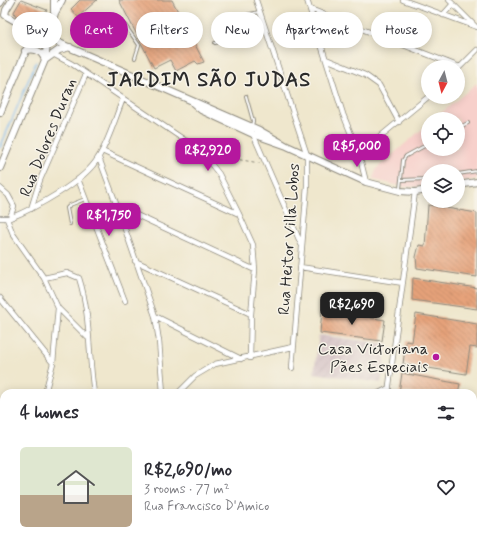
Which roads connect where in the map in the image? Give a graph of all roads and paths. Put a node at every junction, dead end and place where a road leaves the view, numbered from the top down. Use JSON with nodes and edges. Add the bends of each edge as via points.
{"nodes":[{"id":1,"x":2,"y":0,"type":"edge"},
{"id":2,"x":12,"y":0,"type":"edge"},
{"id":3,"x":54,"y":0,"type":"edge"},
{"id":4,"x":62,"y":0,"type":"edge"},
{"id":5,"x":256,"y":0,"type":"edge"},
{"id":6,"x":307,"y":0,"type":"edge"},
{"id":7,"x":403,"y":0,"type":"edge"},
{"id":8,"x":449,"y":0,"type":"edge"},
{"id":9,"x":0,"y":3,"type":"edge"},
{"id":10,"x":452,"y":5,"type":"junction"},
{"id":11,"x":310,"y":9,"type":"junction"},
{"id":12,"x":54,"y":12,"type":"edge"},
{"id":13,"x":55,"y":12,"type":"edge"},
{"id":14,"x":260,"y":12,"type":"edge"},
{"id":15,"x":443,"y":15,"type":"junction"},
{"id":16,"x":8,"y":17,"type":"junction"},
{"id":17,"x":12,"y":19,"type":"edge"},
{"id":18,"x":0,"y":20,"type":"edge"},
{"id":19,"x":264,"y":24,"type":"edge"},
{"id":20,"x":476,"y":27,"type":"edge"},
{"id":21,"x":128,"y":29,"type":"edge"},
{"id":22,"x":266,"y":30,"type":"joint"},
{"id":23,"x":62,"y":44,"type":"edge"},
{"id":24,"x":70,"y":47,"type":"joint"},
{"id":25,"x":26,"y":48,"type":"edge"},
{"id":26,"x":47,"y":48,"type":"edge"},
{"id":27,"x":72,"y":48,"type":"edge"},
{"id":28,"x":477,"y":50,"type":"edge"},
{"id":29,"x":25,"y":51,"type":"junction"},
{"id":30,"x":53,"y":54,"type":"junction"},
{"id":31,"x":135,"y":58,"type":"dead end"},
{"id":32,"x":326,"y":59,"type":"junction"},
{"id":33,"x":45,"y":60,"type":"junction"},
{"id":34,"x":439,"y":60,"type":"edge"},
{"id":35,"x":465,"y":62,"type":"edge"},
{"id":36,"x":86,"y":74,"type":"junction"},
{"id":37,"x":246,"y":96,"type":"dead end"},
{"id":38,"x":123,"y":99,"type":"junction"},
{"id":39,"x":191,"y":102,"type":"junction"},
{"id":40,"x":421,"y":103,"type":"edge"},
{"id":41,"x":0,"y":113,"type":"edge"},
{"id":42,"x":399,"y":122,"type":"junction"},
{"id":43,"x":468,"y":123,"type":"dead end"},
{"id":44,"x":465,"y":124,"type":"edge"},
{"id":45,"x":252,"y":126,"type":"junction"},
{"id":46,"x":253,"y":134,"type":"junction"},
{"id":47,"x":287,"y":146,"type":"junction"},
{"id":48,"x":421,"y":148,"type":"edge"},
{"id":49,"x":102,"y":151,"type":"junction"},
{"id":50,"x":203,"y":154,"type":"junction"},
{"id":51,"x":359,"y":154,"type":"junction"},
{"id":52,"x":307,"y":155,"type":"junction"},
{"id":53,"x":98,"y":158,"type":"junction"},
{"id":54,"x":265,"y":164,"type":"junction"},
{"id":55,"x":0,"y":168,"type":"edge"},
{"id":56,"x":477,"y":171,"type":"edge"},
{"id":57,"x":465,"y":173,"type":"edge"},
{"id":58,"x":421,"y":179,"type":"edge"},
{"id":59,"x":78,"y":180,"type":"junction"},
{"id":60,"x":401,"y":180,"type":"junction"},
{"id":61,"x":366,"y":182,"type":"junction"},
{"id":62,"x":477,"y":182,"type":"edge"},
{"id":63,"x":465,"y":185,"type":"edge"},
{"id":64,"x":0,"y":188,"type":"edge"},
{"id":65,"x":400,"y":191,"type":"junction"},
{"id":66,"x":421,"y":191,"type":"edge"},
{"id":67,"x":416,"y":192,"type":"junction"},
{"id":68,"x":85,"y":198,"type":"junction"},
{"id":69,"x":14,"y":206,"type":"junction"},
{"id":70,"x":117,"y":206,"type":"junction"},
{"id":71,"x":31,"y":209,"type":"junction"},
{"id":72,"x":23,"y":212,"type":"junction"},
{"id":73,"x":240,"y":214,"type":"junction"},
{"id":74,"x":0,"y":218,"type":"edge"},
{"id":75,"x":8,"y":219,"type":"junction"},
{"id":76,"x":70,"y":224,"type":"dead end"},
{"id":77,"x":302,"y":246,"type":"junction"},
{"id":78,"x":135,"y":261,"type":"junction"},
{"id":79,"x":300,"y":267,"type":"junction"},
{"id":80,"x":255,"y":270,"type":"junction"},
{"id":81,"x":44,"y":278,"type":"junction"},
{"id":82,"x":403,"y":283,"type":"junction"},
{"id":83,"x":0,"y":298,"type":"edge"},
{"id":84,"x":125,"y":301,"type":"dead end"},
{"id":85,"x":58,"y":308,"type":"junction"},
{"id":86,"x":251,"y":314,"type":"junction"},
{"id":87,"x":155,"y":316,"type":"junction"},
{"id":88,"x":88,"y":338,"type":"junction"},
{"id":89,"x":293,"y":347,"type":"junction"},
{"id":90,"x":250,"y":358,"type":"junction"},
{"id":91,"x":241,"y":359,"type":"junction"},
{"id":92,"x":53,"y":363,"type":"junction"},
{"id":93,"x":292,"y":368,"type":"dead end"},
{"id":94,"x":46,"y":389,"type":"edge"},
{"id":95,"x":94,"y":389,"type":"edge"},
{"id":96,"x":163,"y":389,"type":"edge"},
{"id":97,"x":183,"y":389,"type":"edge"},
{"id":98,"x":389,"y":389,"type":"edge"}],
"edges":[{"from":1,"to":9,"type":"main road"},
{"from":2,"to":16,"type":"main road","via":[[6,10],[5,15]]},
{"from":3,"to":12,"type":"main road"},
{"from":4,"to":13,"type":"main road"},
{"from":5,"to":14,"type":"street","name":"Rua Heitor Villa Lobos"},
{"from":6,"to":11,"type":"street"},
{"from":7,"to":15,"type":"street"},
{"from":8,"to":10,"type":"street"},
{"from":10,"to":15,"type":"street"},
{"from":10,"to":20,"type":"street"},
{"from":11,"to":32,"type":"street"},
{"from":11,"to":34,"type":"street"},
{"from":15,"to":20,"type":"street"},
{"from":16,"to":17,"type":"main road"},
{"from":16,"to":18,"type":"main road"},
{"from":19,"to":22,"type":"street","name":"Rua Heitor Villa Lobos"},
{"from":21,"to":31,"type":"lane","via":[[139,45]]},
{"from":22,"to":52,"type":"street","name":"Rua Heitor Villa Lobos"},
{"from":23,"to":24,"type":"main road"},
{"from":24,"to":30,"type":"main road"},
{"from":25,"to":29,"type":"main road"},
{"from":26,"to":33,"type":"main road"},
{"from":27,"to":39,"type":"main road"},
{"from":28,"to":35,"type":"street"},
{"from":29,"to":33,"type":"main road","via":[[37,50],[43,54]]},
{"from":29,"to":41,"type":"main road"},
{"from":30,"to":33,"type":"main road"},
{"from":30,"to":36,"type":"street"},
{"from":32,"to":42,"type":"street","via":[[365,75],[379,85]]},
{"from":32,"to":51,"type":"street"},
{"from":33,"to":55,"type":"main road"},
{"from":36,"to":38,"type":"street"},
{"from":36,"to":71,"type":"street","name":"Rua Dolores Duran","via":[[40,180]]},
{"from":37,"to":45,"type":"lane"},
{"from":38,"to":49,"type":"street"},
{"from":38,"to":50,"type":"street"},
{"from":39,"to":45,"type":"main road"},
{"from":39,"to":46,"type":"main road","via":[[201,110]]},
{"from":40,"to":42,"type":"street"},
{"from":42,"to":51,"type":"street"},
{"from":43,"to":44,"type":"lane"},
{"from":45,"to":46,"type":"lane"},
{"from":45,"to":47,"type":"main road"},
{"from":46,"to":47,"type":"main road"},
{"from":46,"to":54,"type":"street"},
{"from":47,"to":52,"type":"main road"},
{"from":48,"to":60,"type":"lane","via":[[403,160]]},
{"from":49,"to":53,"type":"street"},
{"from":49,"to":73,"type":"street"},
{"from":50,"to":54,"type":"path"},
{"from":50,"to":73,"type":"street","via":[[219,174]]},
{"from":51,"to":61,"type":"street"},
{"from":52,"to":61,"type":"main road"},
{"from":52,"to":77,"type":"street","name":"Rua Heitor Villa Lobos"},
{"from":53,"to":59,"type":"street"},
{"from":53,"to":70,"type":"street"},
{"from":54,"to":77,"type":"street"},
{"from":56,"to":57,"type":"lane"},
{"from":58,"to":60,"type":"lane"},
{"from":59,"to":68,"type":"street"},
{"from":59,"to":71,"type":"street"},
{"from":60,"to":65,"type":"lane"},
{"from":61,"to":65,"type":"main road"},
{"from":62,"to":63,"type":"main road"},
{"from":64,"to":69,"type":"street","via":[[8,195]]},
{"from":65,"to":67,"type":"main road"},
{"from":66,"to":67,"type":"main road"},
{"from":67,"to":82,"type":"street"},
{"from":68,"to":76,"type":"lane","via":[[67,208]]},
{"from":68,"to":84,"type":"street"},
{"from":69,"to":72,"type":"street"},
{"from":69,"to":75,"type":"street"},
{"from":70,"to":78,"type":"street"},
{"from":70,"to":80,"type":"street"},
{"from":71,"to":72,"type":"street"},
{"from":72,"to":75,"type":"street"},
{"from":73,"to":80,"type":"street","via":[[253,245]]},
{"from":74,"to":75,"type":"street"},
{"from":75,"to":81,"type":"street","via":[[13,234]]},
{"from":77,"to":79,"type":"street","name":"Rua Heitor Villa Lobos"},
{"from":78,"to":86,"type":"street"},
{"from":78,"to":87,"type":"street"},
{"from":79,"to":82,"type":"street"},
{"from":79,"to":89,"type":"street","name":"Rua Heitor Villa Lobos"},
{"from":80,"to":86,"type":"street"},
{"from":81,"to":85,"type":"street"},
{"from":81,"to":88,"type":"street","via":[[67,273],[79,278]]},
{"from":82,"to":98,"type":"street"},
{"from":83,"to":92,"type":"street"},
{"from":85,"to":88,"type":"street"},
{"from":85,"to":92,"type":"street"},
{"from":86,"to":90,"type":"street"},
{"from":87,"to":91,"type":"street"},
{"from":87,"to":96,"type":"street"},
{"from":88,"to":95,"type":"street"},
{"from":89,"to":90,"type":"street"},
{"from":89,"to":93,"type":"street","name":"Rua Heitor Villa Lobos"},
{"from":90,"to":91,"type":"street"},
{"from":91,"to":97,"type":"street","via":[[216,364],[206,369]]},
{"from":92,"to":94,"type":"street"}]}
